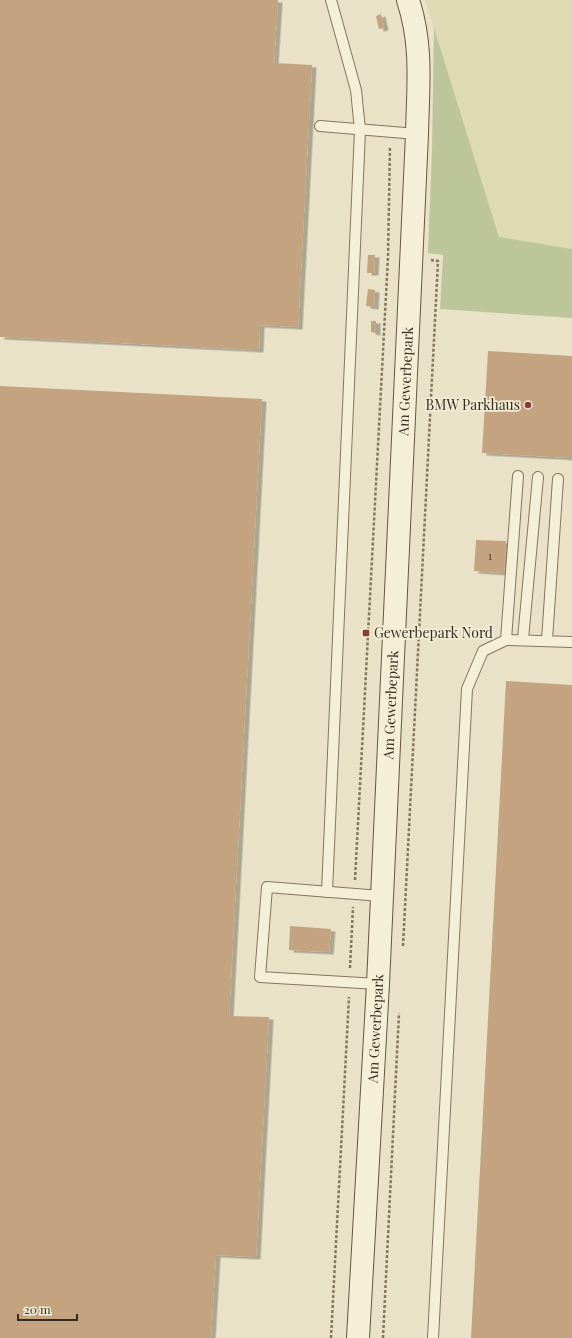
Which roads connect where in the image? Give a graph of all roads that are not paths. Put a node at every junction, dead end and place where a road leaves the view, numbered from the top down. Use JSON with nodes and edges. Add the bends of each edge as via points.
{"nodes":[{"id":1,"x":331,"y":0,"type":"edge"},
{"id":2,"x":408,"y":0,"type":"edge"},
{"id":3,"x":320,"y":126,"type":"dead end"},
{"id":4,"x":360,"y":130,"type":"junction"},
{"id":5,"x":417,"y":134,"type":"junction"},
{"id":6,"x":518,"y":476,"type":"dead end"},
{"id":7,"x":538,"y":477,"type":"dead end"},
{"id":8,"x":558,"y":479,"type":"dead end"},
{"id":9,"x":523,"y":639,"type":"junction"},
{"id":10,"x":506,"y":640,"type":"junction"},
{"id":11,"x":547,"y":640,"type":"junction"},
{"id":12,"x":572,"y":642,"type":"edge"},
{"id":13,"x":327,"y":892,"type":"junction"},
{"id":14,"x":382,"y":896,"type":"junction"},
{"id":15,"x":378,"y":984,"type":"junction"},
{"id":16,"x":358,"y":1338,"type":"edge"},
{"id":17,"x":433,"y":1338,"type":"edge"}],
"edges":[{"from":1,"to":4,"type":"lane","via":[[356,90]]},
{"from":2,"to":5,"type":"street","name":"Am Gewerbepark","via":[[416,24],[419,61]]},
{"from":3,"to":4,"type":"lane"},
{"from":4,"to":5,"type":"lane"},
{"from":4,"to":13,"type":"lane"},
{"from":5,"to":14,"type":"street","name":"Am Gewerbepark"},
{"from":6,"to":10,"type":"lane"},
{"from":7,"to":9,"type":"lane"},
{"from":8,"to":11,"type":"lane"},
{"from":9,"to":10,"type":"lane"},
{"from":9,"to":11,"type":"lane"},
{"from":10,"to":17,"type":"lane","via":[[483,651],[467,689]]},
{"from":11,"to":12,"type":"lane"},
{"from":13,"to":14,"type":"lane"},
{"from":13,"to":15,"type":"lane","via":[[267,887],[260,977]]},
{"from":14,"to":15,"type":"street","name":"Am Gewerbepark"},
{"from":15,"to":16,"type":"street","name":"Am Gewerbepark"}]}
